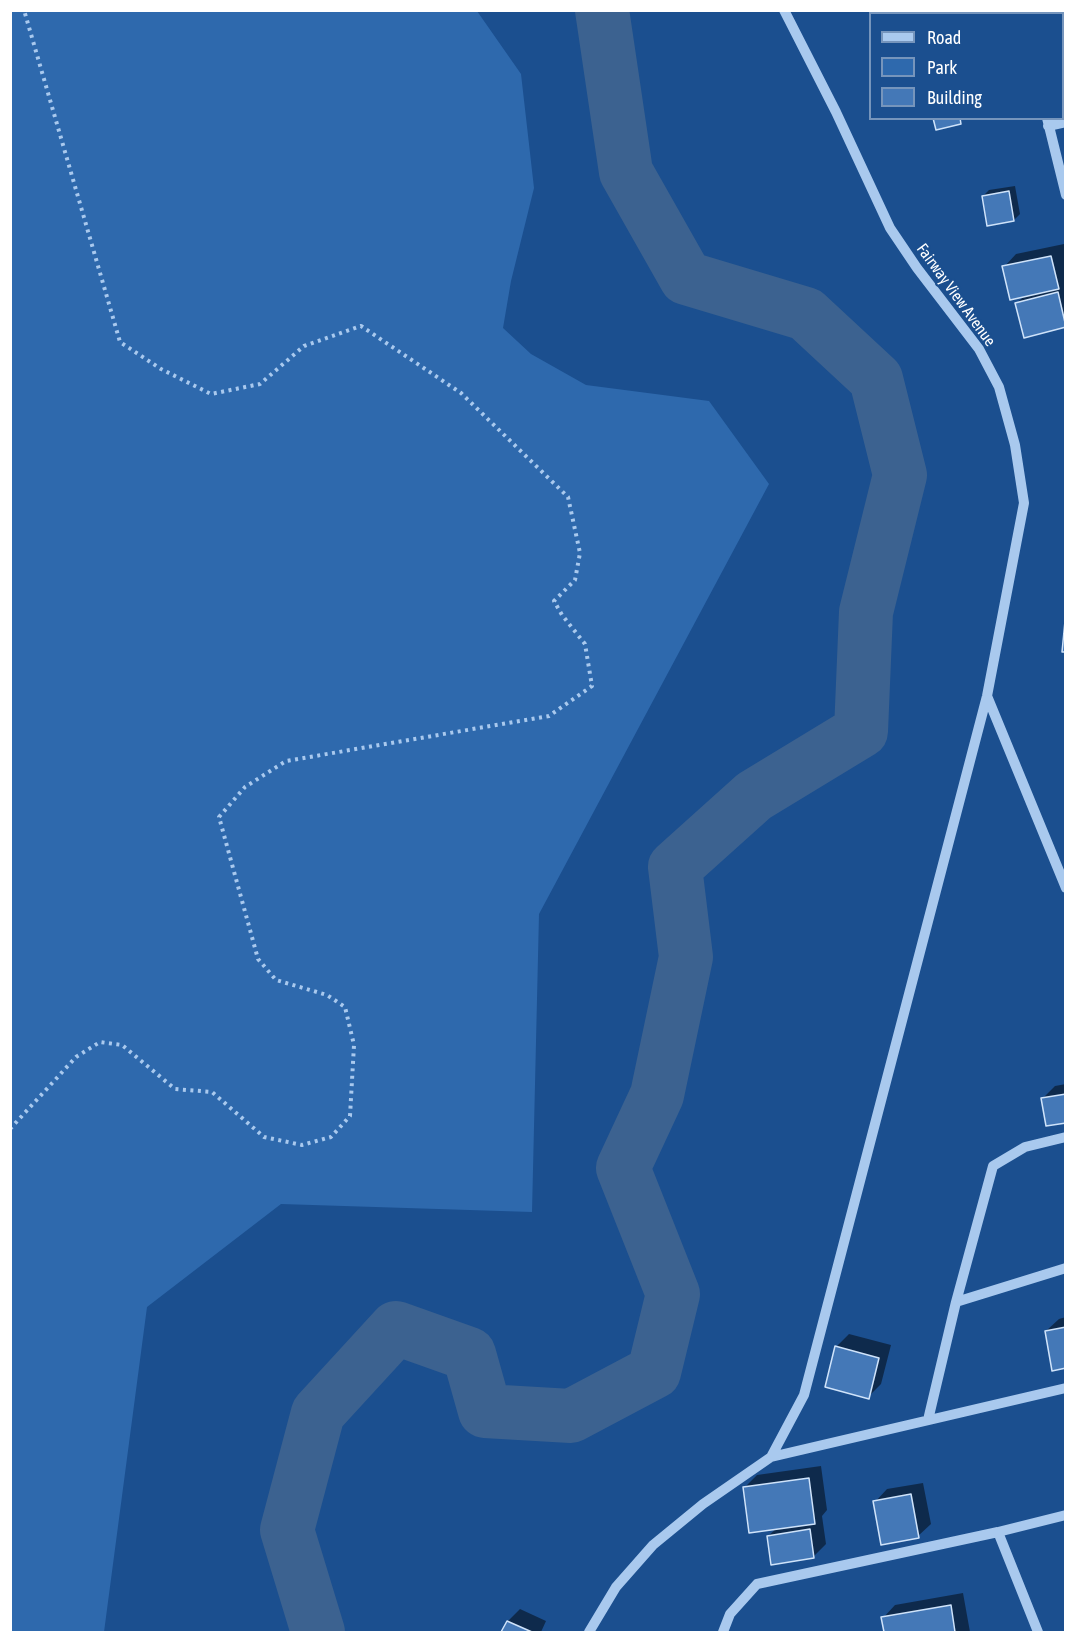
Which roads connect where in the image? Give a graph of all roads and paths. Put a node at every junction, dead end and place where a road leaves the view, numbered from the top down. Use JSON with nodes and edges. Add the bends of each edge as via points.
{"nodes":[{"id":1,"x":24,"y":10,"type":"edge"},
{"id":2,"x":784,"y":10,"type":"edge"},
{"id":3,"x":1048,"y":122,"type":"edge"},
{"id":4,"x":1065,"y":122,"type":"edge"},
{"id":5,"x":1065,"y":195,"type":"edge"},
{"id":6,"x":987,"y":696,"type":"junction"},
{"id":7,"x":1064,"y":881,"type":"edge"},
{"id":8,"x":10,"y":1129,"type":"edge"},
{"id":9,"x":1065,"y":1137,"type":"edge"},
{"id":10,"x":1065,"y":1268,"type":"edge"},
{"id":11,"x":956,"y":1302,"type":"junction"},
{"id":12,"x":1065,"y":1388,"type":"edge"},
{"id":13,"x":928,"y":1420,"type":"junction"},
{"id":14,"x":771,"y":1457,"type":"junction"},
{"id":15,"x":1065,"y":1515,"type":"edge"},
{"id":16,"x":998,"y":1532,"type":"junction"},
{"id":17,"x":589,"y":1632,"type":"edge"},
{"id":18,"x":723,"y":1632,"type":"edge"},
{"id":19,"x":1038,"y":1632,"type":"edge"}],
"edges":[{"from":1,"to":8,"type":"path","via":[[120,342],[161,369],[211,394],[260,384],[304,346],[361,326],[461,393],[568,497],[580,553],[575,580],[554,601],[585,644],[592,686],[549,716],[286,761],[245,787],[219,817],[258,959],[276,980],[327,995],[345,1007],[354,1045],[350,1116],[331,1137],[302,1144],[264,1137],[212,1092],[175,1089],[122,1045],[100,1042],[76,1057]]},
{"from":2,"to":6,"type":"street","name":"Fairway View Avenue","via":[[890,228],[979,349],[999,387],[1015,445],[1024,503]]},
{"from":3,"to":4,"type":"street"},
{"from":3,"to":5,"type":"street"},
{"from":6,"to":7,"type":"street"},
{"from":6,"to":14,"type":"street","name":"Fairway View Avenue","via":[[804,1395]]},
{"from":9,"to":11,"type":"street","via":[[1025,1147],[993,1166]]},
{"from":10,"to":11,"type":"street"},
{"from":11,"to":13,"type":"street"},
{"from":12,"to":13,"type":"street"},
{"from":13,"to":14,"type":"street"},
{"from":14,"to":17,"type":"street","via":[[653,1545],[616,1587]]},
{"from":15,"to":16,"type":"street"},
{"from":16,"to":18,"type":"street","via":[[757,1584],[730,1614]]},
{"from":16,"to":19,"type":"street"}]}
